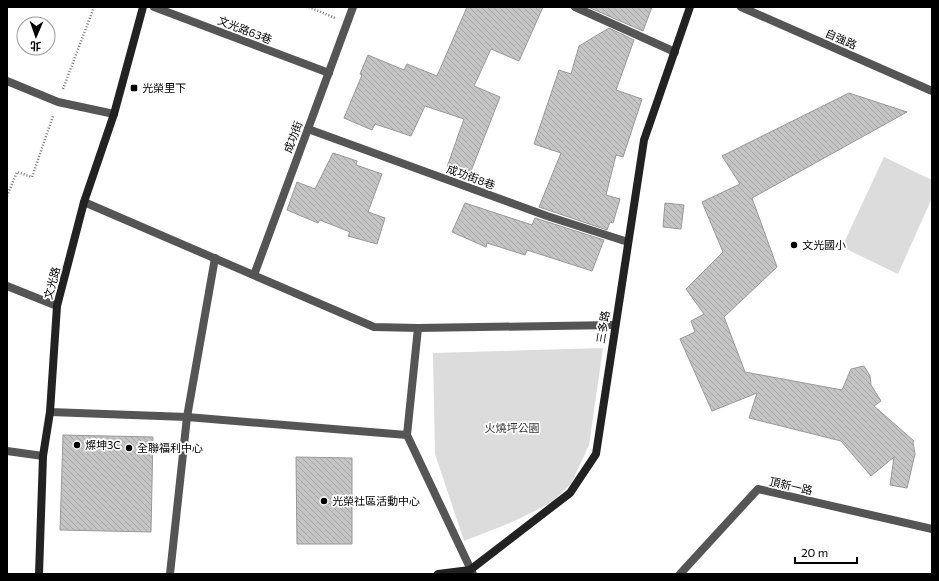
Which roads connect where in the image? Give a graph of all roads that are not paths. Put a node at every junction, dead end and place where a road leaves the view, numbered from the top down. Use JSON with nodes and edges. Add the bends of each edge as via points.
{"nodes":[{"id":1,"x":143,"y":7,"type":"edge"},
{"id":2,"x":154,"y":7,"type":"edge"},
{"id":3,"x":353,"y":7,"type":"edge"},
{"id":4,"x":575,"y":7,"type":"edge"},
{"id":5,"x":690,"y":7,"type":"edge"},
{"id":6,"x":741,"y":7,"type":"edge"},
{"id":7,"x":675,"y":52,"type":"junction"},
{"id":8,"x":329,"y":73,"type":"junction"},
{"id":9,"x":7,"y":81,"type":"edge"},
{"id":10,"x":932,"y":91,"type":"edge"},
{"id":11,"x":114,"y":114,"type":"junction"},
{"id":12,"x":308,"y":129,"type":"junction"},
{"id":13,"x":84,"y":202,"type":"junction"},
{"id":14,"x":628,"y":242,"type":"junction"},
{"id":15,"x":215,"y":258,"type":"junction"},
{"id":16,"x":254,"y":275,"type":"junction"},
{"id":17,"x":7,"y":286,"type":"edge"},
{"id":18,"x":57,"y":306,"type":"junction"},
{"id":19,"x":615,"y":325,"type":"junction"},
{"id":20,"x":418,"y":328,"type":"junction"},
{"id":21,"x":50,"y":412,"type":"junction"},
{"id":22,"x":187,"y":417,"type":"junction"},
{"id":23,"x":407,"y":435,"type":"junction"},
{"id":24,"x":7,"y":451,"type":"edge"},
{"id":25,"x":43,"y":456,"type":"junction"},
{"id":26,"x":932,"y":529,"type":"edge"},
{"id":27,"x":471,"y":572,"type":"edge"},
{"id":28,"x":39,"y":574,"type":"edge"},
{"id":29,"x":170,"y":574,"type":"edge"},
{"id":30,"x":438,"y":574,"type":"edge"},
{"id":31,"x":680,"y":574,"type":"edge"}],
"edges":[{"from":1,"to":11,"type":"street","name":"文光路"},
{"from":2,"to":8,"type":"street","name":"文光路63巷"},
{"from":3,"to":8,"type":"street","name":"成功街"},
{"from":4,"to":7,"type":"street"},
{"from":5,"to":7,"type":"street","name":"三多路"},
{"from":6,"to":10,"type":"street","name":"自強路"},
{"from":7,"to":14,"type":"street","name":"三多路","via":[[644,140]]},
{"from":8,"to":12,"type":"street","name":"成功街"},
{"from":9,"to":11,"type":"street","via":[[58,102]]},
{"from":11,"to":13,"type":"street","name":"文光路"},
{"from":12,"to":14,"type":"street","name":"成功街8巷","via":[[547,216]]},
{"from":12,"to":16,"type":"street","name":"成功街"},
{"from":13,"to":15,"type":"street"},
{"from":13,"to":18,"type":"street","name":"文光路"},
{"from":14,"to":19,"type":"street","name":"三多路"},
{"from":15,"to":16,"type":"street"},
{"from":15,"to":22,"type":"street"},
{"from":16,"to":20,"type":"street","via":[[374,327]]},
{"from":17,"to":18,"type":"street"},
{"from":18,"to":21,"type":"street","name":"文光路"},
{"from":19,"to":20,"type":"street"},
{"from":19,"to":27,"type":"street","name":"三多路","via":[[596,454],[570,493]]},
{"from":20,"to":23,"type":"street"},
{"from":21,"to":22,"type":"street"},
{"from":21,"to":25,"type":"street","name":"文光路"},
{"from":22,"to":23,"type":"street"},
{"from":22,"to":29,"type":"street"},
{"from":23,"to":27,"type":"street"},
{"from":24,"to":25,"type":"street"},
{"from":25,"to":28,"type":"street","name":"文光路"},
{"from":26,"to":31,"type":"street","name":"頂新一路","via":[[758,490]]},
{"from":27,"to":30,"type":"street"}]}
